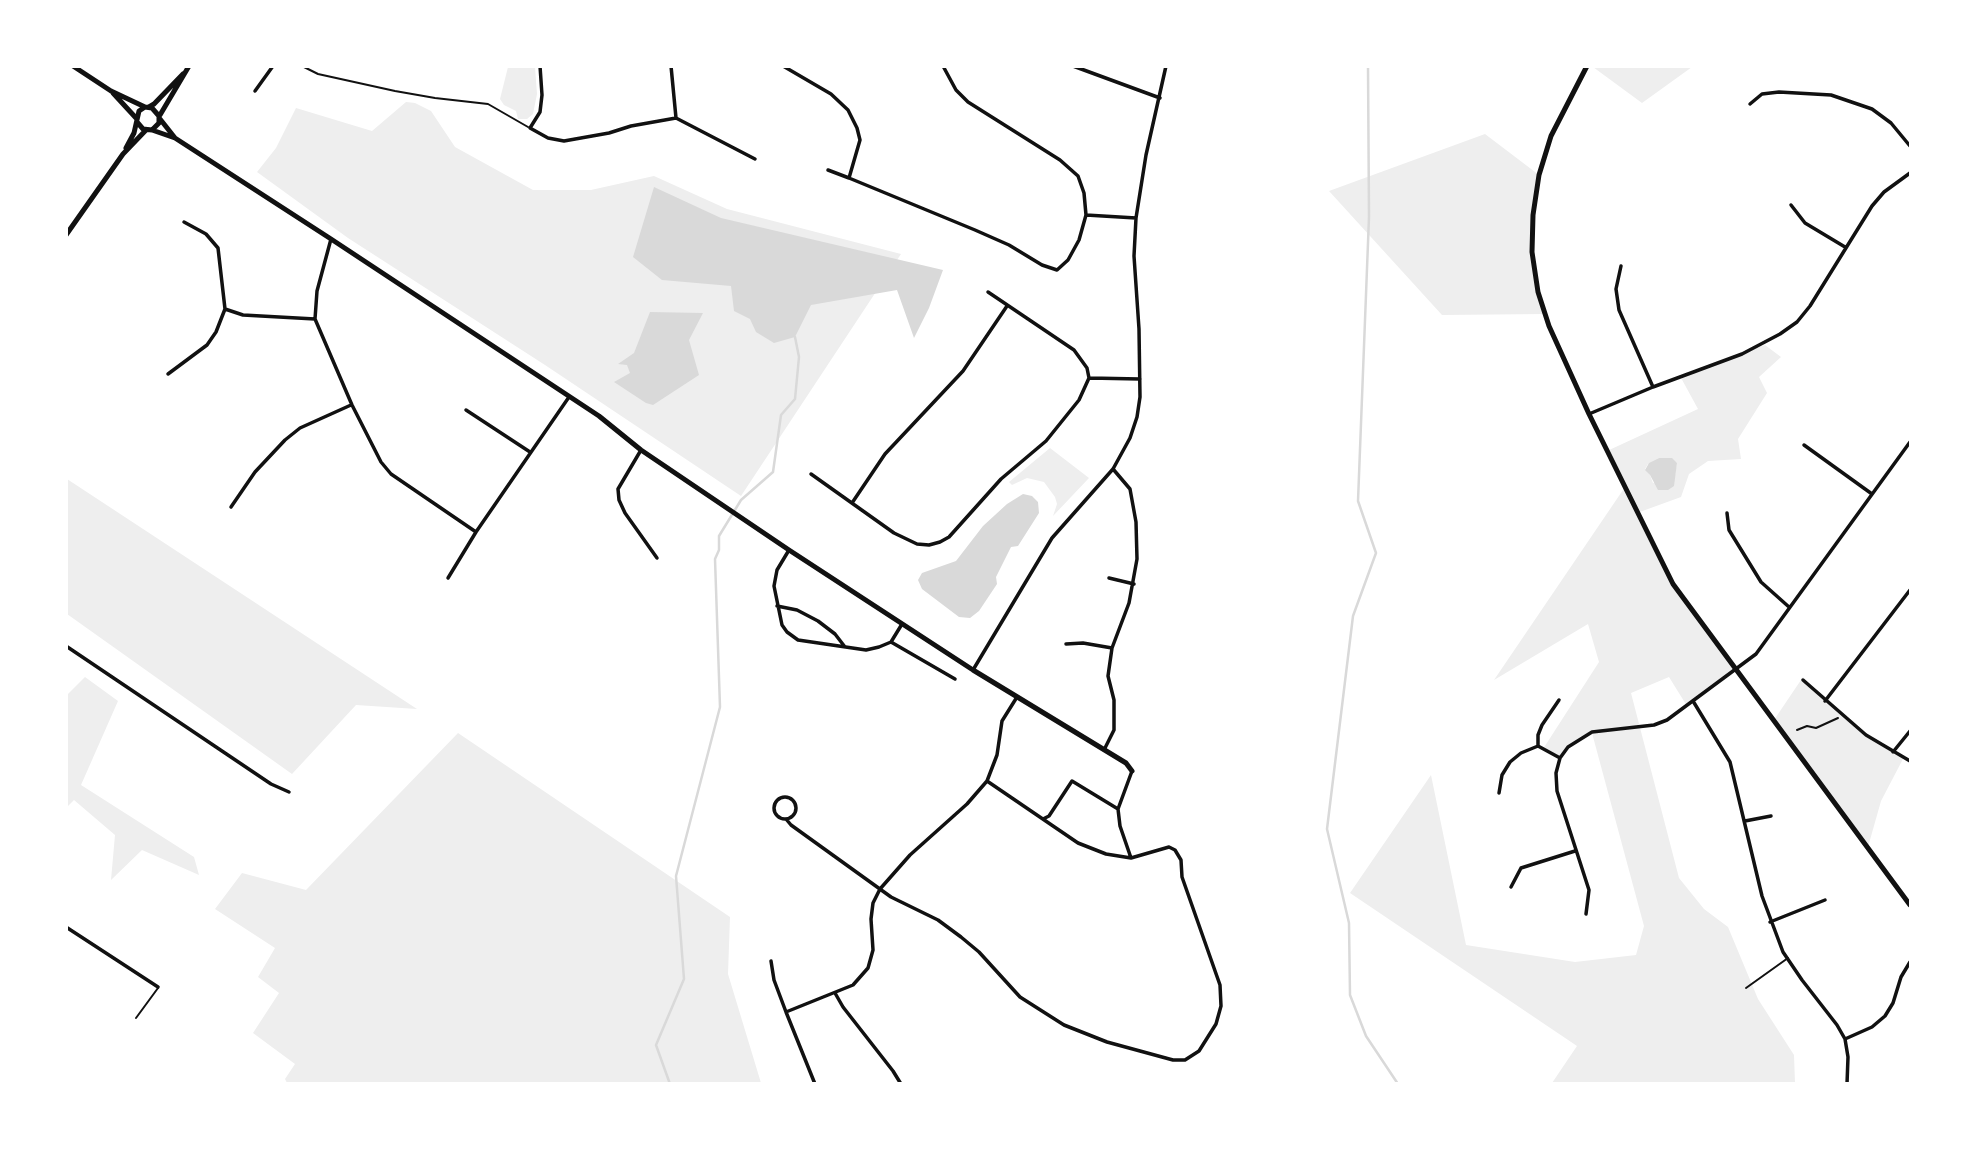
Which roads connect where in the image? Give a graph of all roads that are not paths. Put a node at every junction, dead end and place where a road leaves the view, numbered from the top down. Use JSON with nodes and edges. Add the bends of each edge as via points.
{"nodes":[{"id":1,"x":73,"y":66,"type":"edge"},
{"id":2,"x":273,"y":66,"type":"edge"},
{"id":3,"x":302,"y":66,"type":"edge"},
{"id":4,"x":540,"y":66,"type":"edge"},
{"id":5,"x":671,"y":66,"type":"edge"},
{"id":6,"x":783,"y":66,"type":"edge"},
{"id":7,"x":943,"y":66,"type":"edge"},
{"id":8,"x":1073,"y":66,"type":"edge"},
{"id":9,"x":1092,"y":66,"type":"edge"},
{"id":10,"x":1166,"y":66,"type":"edge"},
{"id":11,"x":1587,"y":66,"type":"edge"},
{"id":12,"x":187,"y":69,"type":"edge"},
{"id":13,"x":1090,"y":73,"type":"junction"},
{"id":14,"x":111,"y":91,"type":"junction"},
{"id":15,"x":255,"y":92,"type":"dead end"},
{"id":16,"x":1160,"y":98,"type":"junction"},
{"id":17,"x":1750,"y":104,"type":"dead end"},
{"id":18,"x":147,"y":107,"type":"junction"},
{"id":19,"x":160,"y":118,"type":"junction"},
{"id":20,"x":676,"y":118,"type":"junction"},
{"id":21,"x":136,"y":120,"type":"junction"},
{"id":22,"x":530,"y":128,"type":"junction"},
{"id":23,"x":149,"y":130,"type":"junction"},
{"id":24,"x":175,"y":138,"type":"junction"},
{"id":25,"x":1910,"y":146,"type":"edge"},
{"id":26,"x":123,"y":154,"type":"junction"},
{"id":27,"x":755,"y":159,"type":"dead end"},
{"id":28,"x":828,"y":170,"type":"dead end"},
{"id":29,"x":1910,"y":173,"type":"edge"},
{"id":30,"x":849,"y":178,"type":"junction"},
{"id":31,"x":1791,"y":205,"type":"dead end"},
{"id":32,"x":1086,"y":215,"type":"junction"},
{"id":33,"x":1136,"y":218,"type":"junction"},
{"id":34,"x":184,"y":222,"type":"dead end"},
{"id":35,"x":66,"y":235,"type":"edge"},
{"id":36,"x":331,"y":239,"type":"junction"},
{"id":37,"x":1845,"y":247,"type":"junction"},
{"id":38,"x":1621,"y":266,"type":"dead end"},
{"id":39,"x":988,"y":292,"type":"dead end"},
{"id":40,"x":1007,"y":306,"type":"junction"},
{"id":41,"x":225,"y":309,"type":"junction"},
{"id":42,"x":315,"y":319,"type":"junction"},
{"id":43,"x":168,"y":374,"type":"dead end"},
{"id":44,"x":1090,"y":378,"type":"junction"},
{"id":45,"x":1140,"y":379,"type":"junction"},
{"id":46,"x":1653,"y":387,"type":"junction"},
{"id":47,"x":569,"y":396,"type":"junction"},
{"id":48,"x":352,"y":405,"type":"junction"},
{"id":49,"x":466,"y":410,"type":"dead end"},
{"id":50,"x":1589,"y":414,"type":"junction"},
{"id":51,"x":1910,"y":442,"type":"edge"},
{"id":52,"x":1804,"y":445,"type":"dead end"},
{"id":53,"x":642,"y":450,"type":"junction"},
{"id":54,"x":530,"y":452,"type":"junction"},
{"id":55,"x":1113,"y":469,"type":"junction"},
{"id":56,"x":811,"y":474,"type":"dead end"},
{"id":57,"x":1872,"y":494,"type":"junction"},
{"id":58,"x":852,"y":503,"type":"junction"},
{"id":59,"x":231,"y":508,"type":"dead end"},
{"id":60,"x":1727,"y":513,"type":"dead end"},
{"id":61,"x":476,"y":532,"type":"junction"},
{"id":62,"x":789,"y":551,"type":"junction"},
{"id":63,"x":657,"y":558,"type":"dead end"},
{"id":64,"x":448,"y":578,"type":"dead end"},
{"id":65,"x":1109,"y":578,"type":"dead end"},
{"id":66,"x":1134,"y":584,"type":"junction"},
{"id":67,"x":1910,"y":590,"type":"edge"},
{"id":68,"x":778,"y":606,"type":"junction"},
{"id":69,"x":1789,"y":607,"type":"junction"},
{"id":70,"x":902,"y":624,"type":"junction"},
{"id":71,"x":891,"y":642,"type":"junction"},
{"id":72,"x":1066,"y":644,"type":"dead end"},
{"id":73,"x":66,"y":646,"type":"edge"},
{"id":74,"x":846,"y":648,"type":"junction"},
{"id":75,"x":1112,"y":648,"type":"junction"},
{"id":76,"x":973,"y":670,"type":"junction"},
{"id":77,"x":1736,"y":670,"type":"junction"},
{"id":78,"x":955,"y":679,"type":"dead end"},
{"id":79,"x":1803,"y":680,"type":"dead end"},
{"id":80,"x":1017,"y":697,"type":"junction"},
{"id":81,"x":1559,"y":700,"type":"dead end"},
{"id":82,"x":1693,"y":701,"type":"junction"},
{"id":83,"x":1825,"y":701,"type":"junction"},
{"id":84,"x":1910,"y":731,"type":"edge"},
{"id":85,"x":1538,"y":746,"type":"junction"},
{"id":86,"x":1104,"y":751,"type":"junction"},
{"id":87,"x":1894,"y":752,"type":"junction"},
{"id":88,"x":1560,"y":758,"type":"junction"},
{"id":89,"x":1910,"y":761,"type":"edge"},
{"id":90,"x":1132,"y":771,"type":"joint"},
{"id":91,"x":987,"y":781,"type":"junction"},
{"id":92,"x":289,"y":792,"type":"dead end"},
{"id":93,"x":1499,"y":793,"type":"dead end"},
{"id":94,"x":1118,"y":808,"type":"junction"},
{"id":95,"x":1771,"y":816,"type":"dead end"},
{"id":96,"x":1043,"y":819,"type":"junction"},
{"id":97,"x":786,"y":820,"type":"junction"},
{"id":98,"x":1745,"y":821,"type":"junction"},
{"id":99,"x":1576,"y":851,"type":"junction"},
{"id":100,"x":1131,"y":858,"type":"junction"},
{"id":101,"x":1511,"y":887,"type":"dead end"},
{"id":102,"x":880,"y":890,"type":"junction"},
{"id":103,"x":1825,"y":900,"type":"dead end"},
{"id":104,"x":1910,"y":905,"type":"edge"},
{"id":105,"x":1586,"y":914,"type":"dead end"},
{"id":106,"x":1770,"y":922,"type":"junction"},
{"id":107,"x":66,"y":927,"type":"edge"},
{"id":108,"x":1788,"y":958,"type":"junction"},
{"id":109,"x":771,"y":961,"type":"dead end"},
{"id":110,"x":1910,"y":962,"type":"edge"},
{"id":111,"x":158,"y":987,"type":"joint"},
{"id":112,"x":1746,"y":988,"type":"dead end"},
{"id":113,"x":835,"y":993,"type":"junction"},
{"id":114,"x":786,"y":1012,"type":"junction"},
{"id":115,"x":136,"y":1018,"type":"dead end"},
{"id":116,"x":1845,"y":1039,"type":"junction"},
{"id":117,"x":815,"y":1083,"type":"edge"},
{"id":118,"x":901,"y":1083,"type":"edge"},
{"id":119,"x":1847,"y":1083,"type":"edge"}],
"edges":[{"from":1,"to":14,"type":"street"},
{"from":2,"to":15,"type":"street"},
{"from":3,"to":22,"type":"lane","via":[[318,74],[409,93],[488,104]]},
{"from":4,"to":22,"type":"street","via":[[540,112]]},
{"from":5,"to":20,"type":"street"},
{"from":6,"to":30,"type":"street","via":[[831,94],[848,110],[860,140]]},
{"from":7,"to":32,"type":"street","via":[[968,102],[1060,160],[1077,176]]},
{"from":8,"to":13,"type":"street"},
{"from":9,"to":13,"type":"street"},
{"from":10,"to":16,"type":"street"},
{"from":11,"to":50,"type":"street","via":[[1551,136],[1539,175],[1532,252],[1549,326]]},
{"from":12,"to":18,"type":"street"},
{"from":12,"to":19,"type":"street"},
{"from":13,"to":16,"type":"street"},
{"from":14,"to":18,"type":"street"},
{"from":14,"to":21,"type":"street"},
{"from":16,"to":33,"type":"street"},
{"from":17,"to":25,"type":"street","via":[[1762,94],[1779,92],[1831,96],[1872,109]]},
{"from":18,"to":19,"type":"street","via":[[156,110]]},
{"from":18,"to":21,"type":"street","via":[[139,111]]},
{"from":19,"to":23,"type":"street","via":[[158,126]]},
{"from":19,"to":24,"type":"street"},
{"from":20,"to":22,"type":"street","via":[[564,141]]},
{"from":20,"to":27,"type":"street"},
{"from":21,"to":23,"type":"street","via":[[140,128]]},
{"from":21,"to":26,"type":"street"},
{"from":23,"to":24,"type":"street"},
{"from":23,"to":26,"type":"street"},
{"from":24,"to":36,"type":"street"},
{"from":26,"to":35,"type":"street"},
{"from":28,"to":30,"type":"street"},
{"from":29,"to":37,"type":"street","via":[[1884,192]]},
{"from":30,"to":32,"type":"street","via":[[1058,270],[1069,260]]},
{"from":31,"to":37,"type":"street","via":[[1805,223]]},
{"from":32,"to":33,"type":"street"},
{"from":33,"to":45,"type":"street","via":[[1133,256]]},
{"from":34,"to":41,"type":"street","via":[[206,234],[218,248]]},
{"from":36,"to":42,"type":"street","via":[[317,291]]},
{"from":36,"to":47,"type":"street"},
{"from":37,"to":46,"type":"street","via":[[1810,306],[1789,328],[1742,354]]},
{"from":38,"to":46,"type":"street","via":[[1616,289],[1619,310]]},
{"from":39,"to":40,"type":"street"},
{"from":40,"to":44,"type":"street","via":[[1074,350]]},
{"from":40,"to":58,"type":"street","via":[[963,371],[885,454]]},
{"from":41,"to":42,"type":"street","via":[[243,315]]},
{"from":41,"to":43,"type":"street","via":[[207,345]]},
{"from":42,"to":48,"type":"street"},
{"from":44,"to":45,"type":"street"},
{"from":44,"to":58,"type":"street","via":[[1079,400],[1046,441],[1001,479],[949,537],[929,545],[917,544]]},
{"from":45,"to":55,"type":"street","via":[[1137,417]]},
{"from":46,"to":50,"type":"street"},
{"from":47,"to":53,"type":"street"},
{"from":47,"to":54,"type":"street"},
{"from":48,"to":59,"type":"street","via":[[300,428],[285,440],[255,472]]},
{"from":48,"to":61,"type":"street","via":[[391,474]]},
{"from":49,"to":54,"type":"street"},
{"from":50,"to":77,"type":"street","via":[[1674,584]]},
{"from":51,"to":57,"type":"street"},
{"from":52,"to":57,"type":"street"},
{"from":53,"to":62,"type":"street"},
{"from":53,"to":63,"type":"street","via":[[618,489],[619,500]]},
{"from":54,"to":61,"type":"street"},
{"from":55,"to":66,"type":"street","via":[[1130,489],[1138,559]]},
{"from":55,"to":76,"type":"street","via":[[1052,538]]},
{"from":56,"to":58,"type":"street"},
{"from":57,"to":69,"type":"street"},
{"from":60,"to":69,"type":"street","via":[[1729,530],[1761,582]]},
{"from":61,"to":64,"type":"street"},
{"from":62,"to":68,"type":"street","via":[[777,570]]},
{"from":62,"to":70,"type":"street"},
{"from":65,"to":66,"type":"street"},
{"from":66,"to":75,"type":"street"},
{"from":67,"to":83,"type":"street"},
{"from":68,"to":74,"type":"street","via":[[818,621]]},
{"from":68,"to":74,"type":"street","via":[[782,625],[798,640]]},
{"from":69,"to":77,"type":"street","via":[[1756,654]]},
{"from":70,"to":71,"type":"street"},
{"from":70,"to":76,"type":"street"},
{"from":71,"to":74,"type":"street","via":[[866,650]]},
{"from":71,"to":78,"type":"street"},
{"from":72,"to":75,"type":"street"},
{"from":73,"to":92,"type":"street"},
{"from":75,"to":86,"type":"street","via":[[1108,676],[1114,730]]},
{"from":76,"to":80,"type":"street"},
{"from":77,"to":82,"type":"street"},
{"from":77,"to":104,"type":"street"},
{"from":79,"to":83,"type":"street"},
{"from":80,"to":86,"type":"street"},
{"from":80,"to":91,"type":"street","via":[[1002,722]]},
{"from":81,"to":85,"type":"street","via":[[1542,725]]},
{"from":82,"to":88,"type":"street","via":[[1654,725],[1592,732]]},
{"from":82,"to":98,"type":"street","via":[[1730,762]]},
{"from":83,"to":87,"type":"street"},
{"from":84,"to":87,"type":"street"},
{"from":85,"to":88,"type":"street"},
{"from":85,"to":93,"type":"street","via":[[1510,762]]},
{"from":86,"to":90,"type":"street"},
{"from":87,"to":89,"type":"street"},
{"from":88,"to":99,"type":"street","via":[[1557,791]]},
{"from":90,"to":94,"type":"street"},
{"from":91,"to":96,"type":"street"},
{"from":91,"to":102,"type":"street"},
{"from":94,"to":96,"type":"street","via":[[1072,781]]},
{"from":94,"to":100,"type":"street"},
{"from":95,"to":98,"type":"street"},
{"from":96,"to":100,"type":"street","via":[[1078,843]]},
{"from":97,"to":97,"type":"street","via":[[775,815],[773,808],[782,797],[796,806]]},
{"from":97,"to":102,"type":"street"},
{"from":98,"to":106,"type":"street"},
{"from":99,"to":101,"type":"street","via":[[1521,868]]},
{"from":99,"to":105,"type":"street","via":[[1589,890]]},
{"from":100,"to":102,"type":"street","via":[[1169,847],[1175,850],[1220,985],[1216,1024],[1199,1051],[1185,1060],[1107,1042],[1064,1026],[1020,997],[979,952],[946,925]]},
{"from":102,"to":113,"type":"street","via":[[873,903],[873,950],[868,968],[853,985]]},
{"from":103,"to":106,"type":"street"},
{"from":106,"to":108,"type":"street"},
{"from":107,"to":111,"type":"street"},
{"from":108,"to":112,"type":"lane"},
{"from":108,"to":116,"type":"street"},
{"from":109,"to":114,"type":"street"},
{"from":110,"to":116,"type":"street","via":[[1885,1016]]},
{"from":111,"to":115,"type":"lane"},
{"from":113,"to":114,"type":"street"},
{"from":113,"to":118,"type":"street"},
{"from":114,"to":117,"type":"street"},
{"from":116,"to":119,"type":"street"}]}
